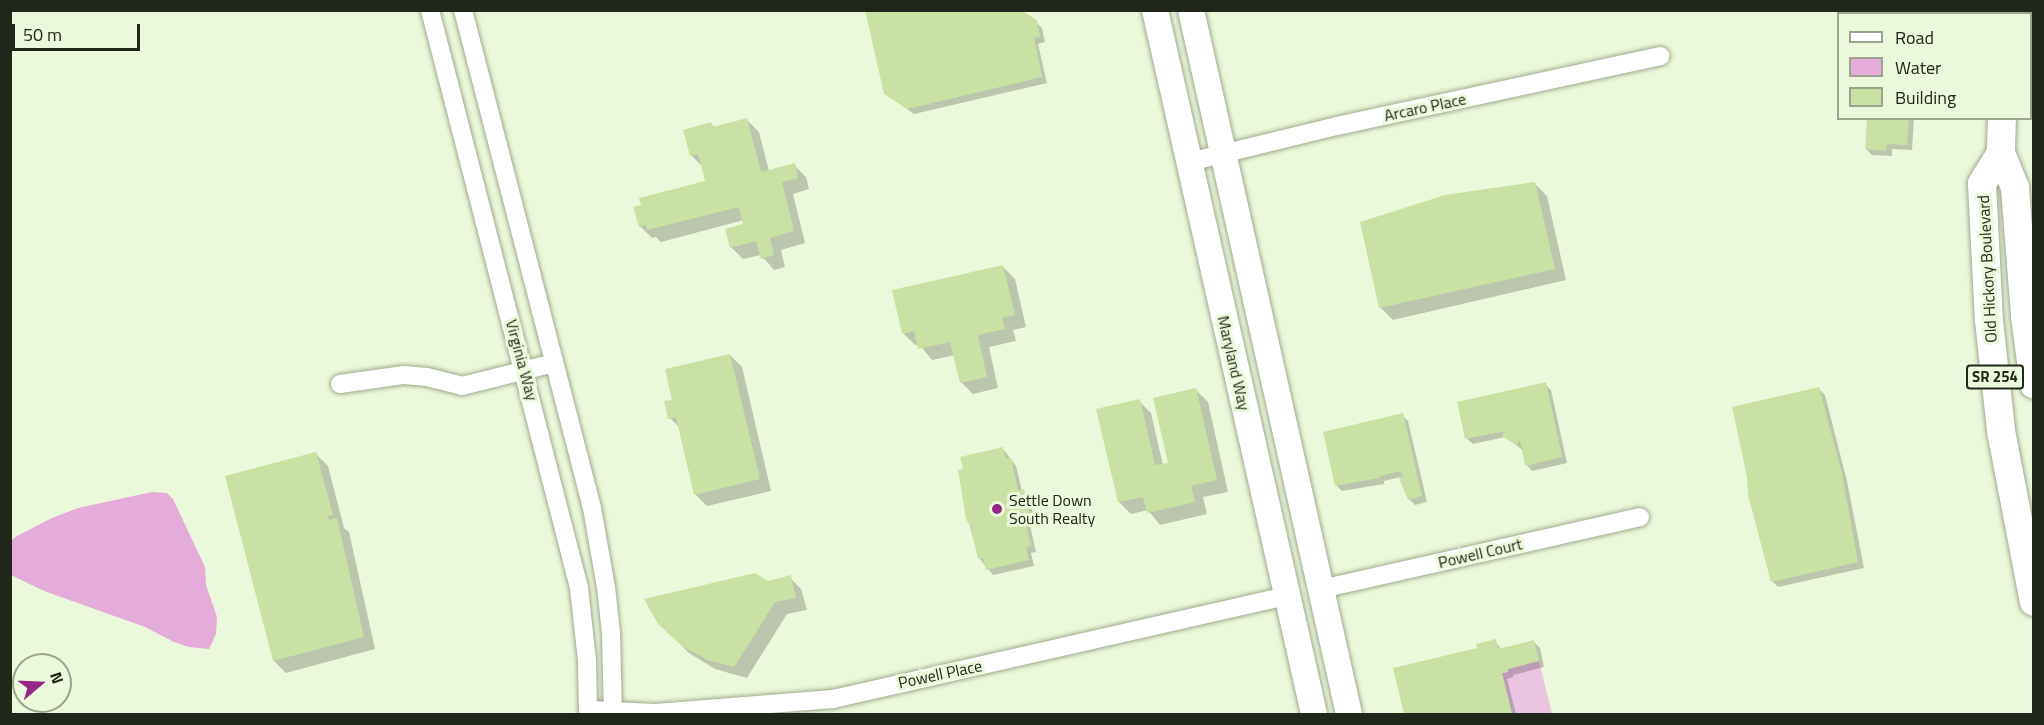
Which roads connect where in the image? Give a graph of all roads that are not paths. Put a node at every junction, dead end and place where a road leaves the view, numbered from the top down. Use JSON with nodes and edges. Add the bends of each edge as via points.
{"nodes":[{"id":1,"x":430,"y":10,"type":"edge"},
{"id":2,"x":462,"y":10,"type":"edge"},
{"id":3,"x":1155,"y":10,"type":"edge"},
{"id":4,"x":1191,"y":10,"type":"edge"},
{"id":5,"x":1661,"y":56,"type":"dead end"},
{"id":6,"x":2002,"y":120,"type":"edge"},
{"id":7,"x":1224,"y":152,"type":"junction"},
{"id":8,"x":2001,"y":153,"type":"junction"},
{"id":9,"x":1189,"y":162,"type":"junction"},
{"id":10,"x":554,"y":363,"type":"junction"},
{"id":11,"x":525,"y":371,"type":"junction"},
{"id":12,"x":340,"y":384,"type":"dead end"},
{"id":13,"x":2034,"y":384,"type":"edge"},
{"id":14,"x":1640,"y":517,"type":"dead end"},
{"id":15,"x":1321,"y":589,"type":"junction"},
{"id":16,"x":1287,"y":596,"type":"junction"},
{"id":17,"x":2034,"y":602,"type":"edge"},
{"id":18,"x":588,"y":712,"type":"edge"},
{"id":19,"x":614,"y":713,"type":"edge"},
{"id":20,"x":1314,"y":714,"type":"edge"},
{"id":21,"x":1349,"y":714,"type":"edge"}],
"edges":[{"from":1,"to":11,"type":"street","name":"Virginia Way"},
{"from":2,"to":10,"type":"street","name":"Virginia Way"},
{"from":3,"to":9,"type":"main road","name":"Maryland Way"},
{"from":4,"to":7,"type":"main road"},
{"from":5,"to":7,"type":"street","name":"Arcaro Place"},
{"from":6,"to":8,"type":"main road","name":"Old Hickory Boulevard","number":"SR 254"},
{"from":7,"to":9,"type":"street","name":"Arcaro Place"},
{"from":7,"to":15,"type":"main road"},
{"from":8,"to":13,"type":"main road","name":"Old Hickory Boulevard","number":"SR 254","via":[[2015,189]]},
{"from":8,"to":17,"type":"main road","name":"Old Hickory Boulevard","number":"SR 254","via":[[1982,184],[1989,320],[2001,430]]},
{"from":9,"to":16,"type":"main road","name":"Maryland Way"},
{"from":10,"to":11,"type":"street"},
{"from":10,"to":19,"type":"street","name":"Virginia Way","via":[[592,508],[606,587],[614,665]]},
{"from":11,"to":12,"type":"street","via":[[462,386],[405,375]]},
{"from":11,"to":18,"type":"street","name":"Virginia Way","via":[[579,588]]},
{"from":14,"to":15,"type":"street","name":"Powell Court"},
{"from":15,"to":16,"type":"main road"},
{"from":15,"to":21,"type":"main road"},
{"from":16,"to":19,"type":"street","name":"Powell Place","via":[[833,699]]},
{"from":16,"to":20,"type":"main road","name":"Maryland Way"},
{"from":18,"to":19,"type":"street","name":"Powell Place"}]}
